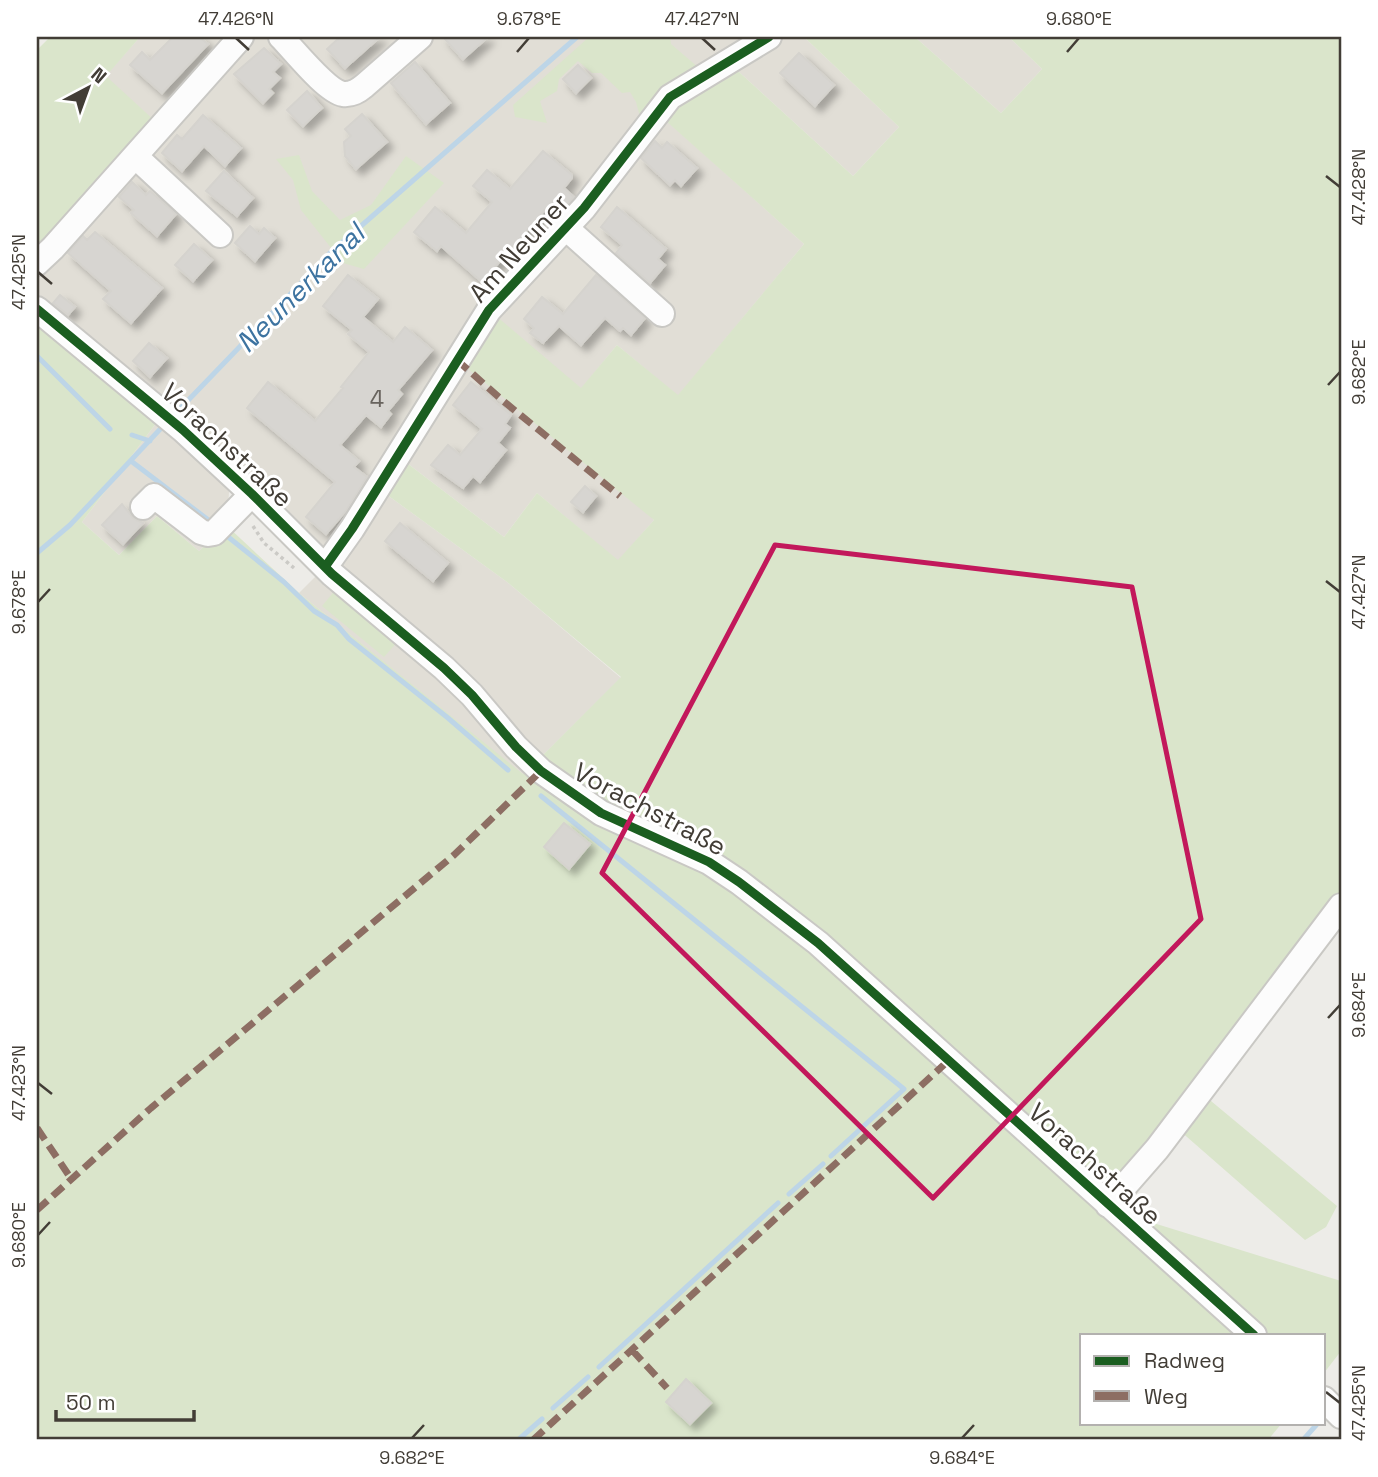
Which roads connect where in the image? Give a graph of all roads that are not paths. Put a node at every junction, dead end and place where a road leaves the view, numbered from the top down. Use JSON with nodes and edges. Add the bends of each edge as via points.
{"nodes":[{"id":1,"x":241,"y":37,"type":"edge"},
{"id":2,"x":281,"y":37,"type":"edge"},
{"id":3,"x":420,"y":37,"type":"edge"},
{"id":4,"x":769,"y":37,"type":"edge"},
{"id":5,"x":135,"y":156,"type":"junction"},
{"id":6,"x":565,"y":229,"type":"junction"},
{"id":7,"x":220,"y":235,"type":"dead end"},
{"id":8,"x":37,"y":263,"type":"edge"},
{"id":9,"x":37,"y":309,"type":"edge"},
{"id":10,"x":663,"y":314,"type":"dead end"},
{"id":11,"x":252,"y":495,"type":"junction"},
{"id":12,"x":143,"y":507,"type":"dead end"},
{"id":13,"x":325,"y":567,"type":"junction"},
{"id":14,"x":1341,"y":906,"type":"edge"},
{"id":15,"x":1108,"y":1205,"type":"junction"},
{"id":16,"x":1253,"y":1334,"type":"edge"},
{"id":17,"x":1326,"y":1401,"type":"edge"},
{"id":18,"x":1341,"y":1416,"type":"edge"}],
"edges":[{"from":1,"to":5,"type":"street"},
{"from":2,"to":3,"type":"street","via":[[331,88],[347,94],[364,86]]},
{"from":4,"to":6,"type":"street","name":"Am Neuner","via":[[670,97]]},
{"from":5,"to":7,"type":"street"},
{"from":5,"to":8,"type":"street"},
{"from":6,"to":10,"type":"street","name":"Am Neuner"},
{"from":6,"to":13,"type":"street","name":"Am Neuner","via":[[489,310]]},
{"from":9,"to":11,"type":"street","name":"Vorachstraße","via":[[183,430]]},
{"from":11,"to":12,"type":"street","via":[[208,534],[154,496]]},
{"from":11,"to":13,"type":"street","name":"Vorachstraße"},
{"from":13,"to":15,"type":"street","name":"Vorachstraße","via":[[444,668],[541,771],[601,813],[709,862],[775,908]]},
{"from":14,"to":15,"type":"street","name":"Vorachstraße","via":[[1157,1149]]},
{"from":15,"to":16,"type":"street","name":"Vorachstraße"},
{"from":17,"to":18,"type":"street"}]}
